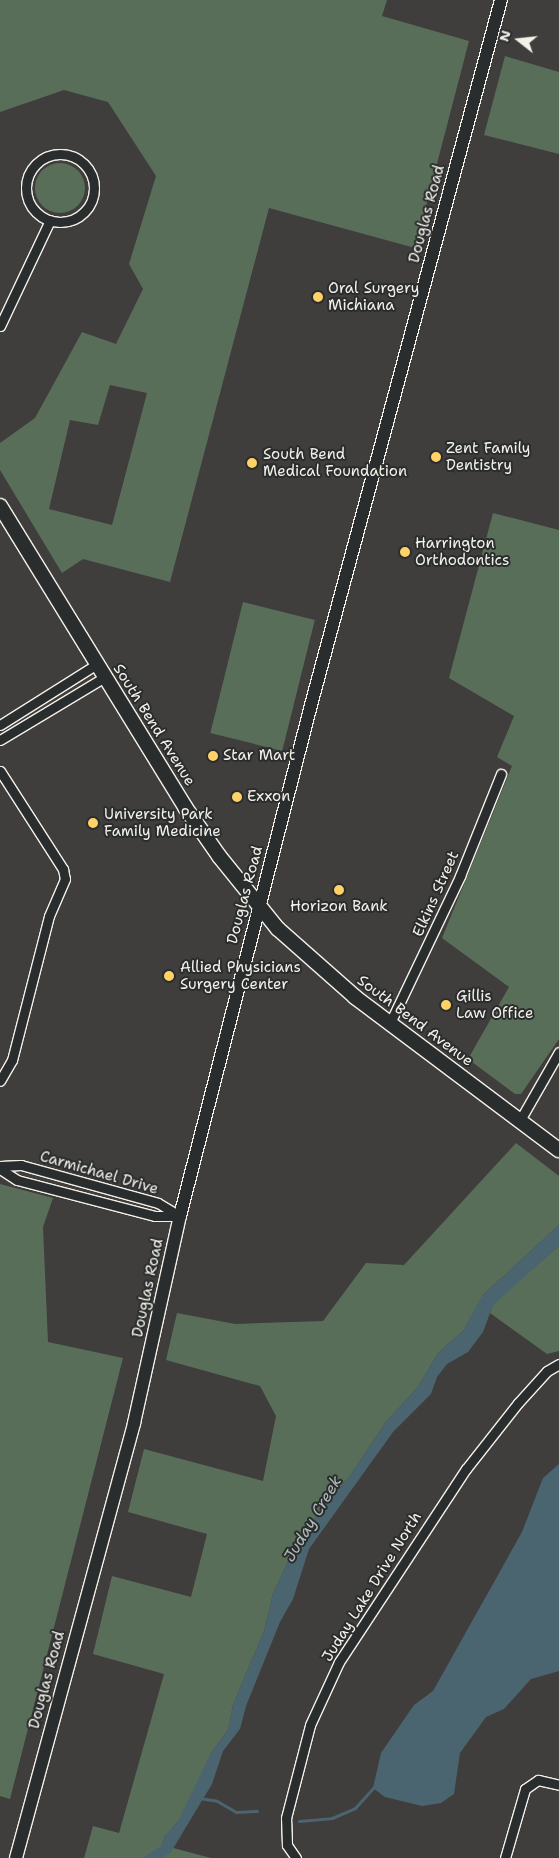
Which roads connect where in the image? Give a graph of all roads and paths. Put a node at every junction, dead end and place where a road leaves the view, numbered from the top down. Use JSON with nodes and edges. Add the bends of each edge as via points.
{"nodes":[{"id":1,"x":501,"y":0,"type":"edge"},
{"id":2,"x":50,"y":220,"type":"junction"},
{"id":3,"x":0,"y":326,"type":"edge"},
{"id":4,"x":0,"y":506,"type":"edge"},
{"id":5,"x":97,"y":664,"type":"junction"},
{"id":6,"x":105,"y":677,"type":"junction"},
{"id":7,"x":0,"y":725,"type":"edge"},
{"id":8,"x":0,"y":740,"type":"edge"},
{"id":9,"x":0,"y":771,"type":"edge"},
{"id":10,"x":501,"y":774,"type":"dead end"},
{"id":11,"x":259,"y":907,"type":"junction"},
{"id":12,"x":390,"y":1023,"type":"junction"},
{"id":13,"x":559,"y":1052,"type":"edge"},
{"id":14,"x":0,"y":1081,"type":"edge"},
{"id":15,"x":520,"y":1120,"type":"junction"},
{"id":16,"x":559,"y":1150,"type":"edge"},
{"id":17,"x":0,"y":1168,"type":"edge"},
{"id":18,"x":96,"y":1187,"type":"junction"},
{"id":19,"x":93,"y":1200,"type":"junction"},
{"id":20,"x":180,"y":1216,"type":"junction"},
{"id":21,"x":558,"y":1364,"type":"edge"},
{"id":22,"x":559,"y":1785,"type":"edge"},
{"id":23,"x":16,"y":1858,"type":"edge"},
{"id":24,"x":296,"y":1858,"type":"edge"},
{"id":25,"x":505,"y":1858,"type":"edge"}],
"edges":[{"from":1,"to":11,"type":"street","name":"Douglas Road"},
{"from":2,"to":2,"type":"street","via":[[41,216],[29,202],[27,183],[42,160],[51,156],[70,156],[87,168],[93,183],[92,198],[88,208],[71,220]]},
{"from":2,"to":3,"type":"street"},
{"from":4,"to":5,"type":"main road","name":"South Bend Avenue"},
{"from":5,"to":6,"type":"main road","name":"South Bend Avenue"},
{"from":5,"to":7,"type":"street"},
{"from":6,"to":8,"type":"street"},
{"from":6,"to":11,"type":"main road","name":"South Bend Avenue","via":[[185,807]]},
{"from":9,"to":14,"type":"street","via":[[63,869],[65,878],[49,916],[12,1060]]},
{"from":10,"to":12,"type":"street","name":"Elkins Street","via":[[460,876]]},
{"from":11,"to":12,"type":"main road","name":"South Bend Avenue","via":[[330,977]]},
{"from":11,"to":20,"type":"street","name":"Douglas Road"},
{"from":12,"to":15,"type":"main road","name":"South Bend Avenue"},
{"from":13,"to":15,"type":"street"},
{"from":15,"to":16,"type":"main road","name":"South Bend Avenue"},
{"from":17,"to":18,"type":"street","name":"Carmichael Drive","via":[[21,1165]]},
{"from":17,"to":19,"type":"street","name":"Carmichael Drive","via":[[17,1180]]},
{"from":18,"to":19,"type":"street"},
{"from":18,"to":20,"type":"street","name":"Carmichael Drive","via":[[158,1203]]},
{"from":19,"to":20,"type":"street","name":"Carmichael Drive","via":[[155,1216]]},
{"from":20,"to":23,"type":"street","name":"Douglas Road","via":[[134,1423]]},
{"from":21,"to":24,"type":"street","name":"Juday Lake Drive North","via":[[547,1371],[518,1403],[466,1469],[335,1669],[310,1725],[286,1818],[287,1845]]},
{"from":22,"to":25,"type":"street","via":[[538,1780],[529,1784]]}]}
